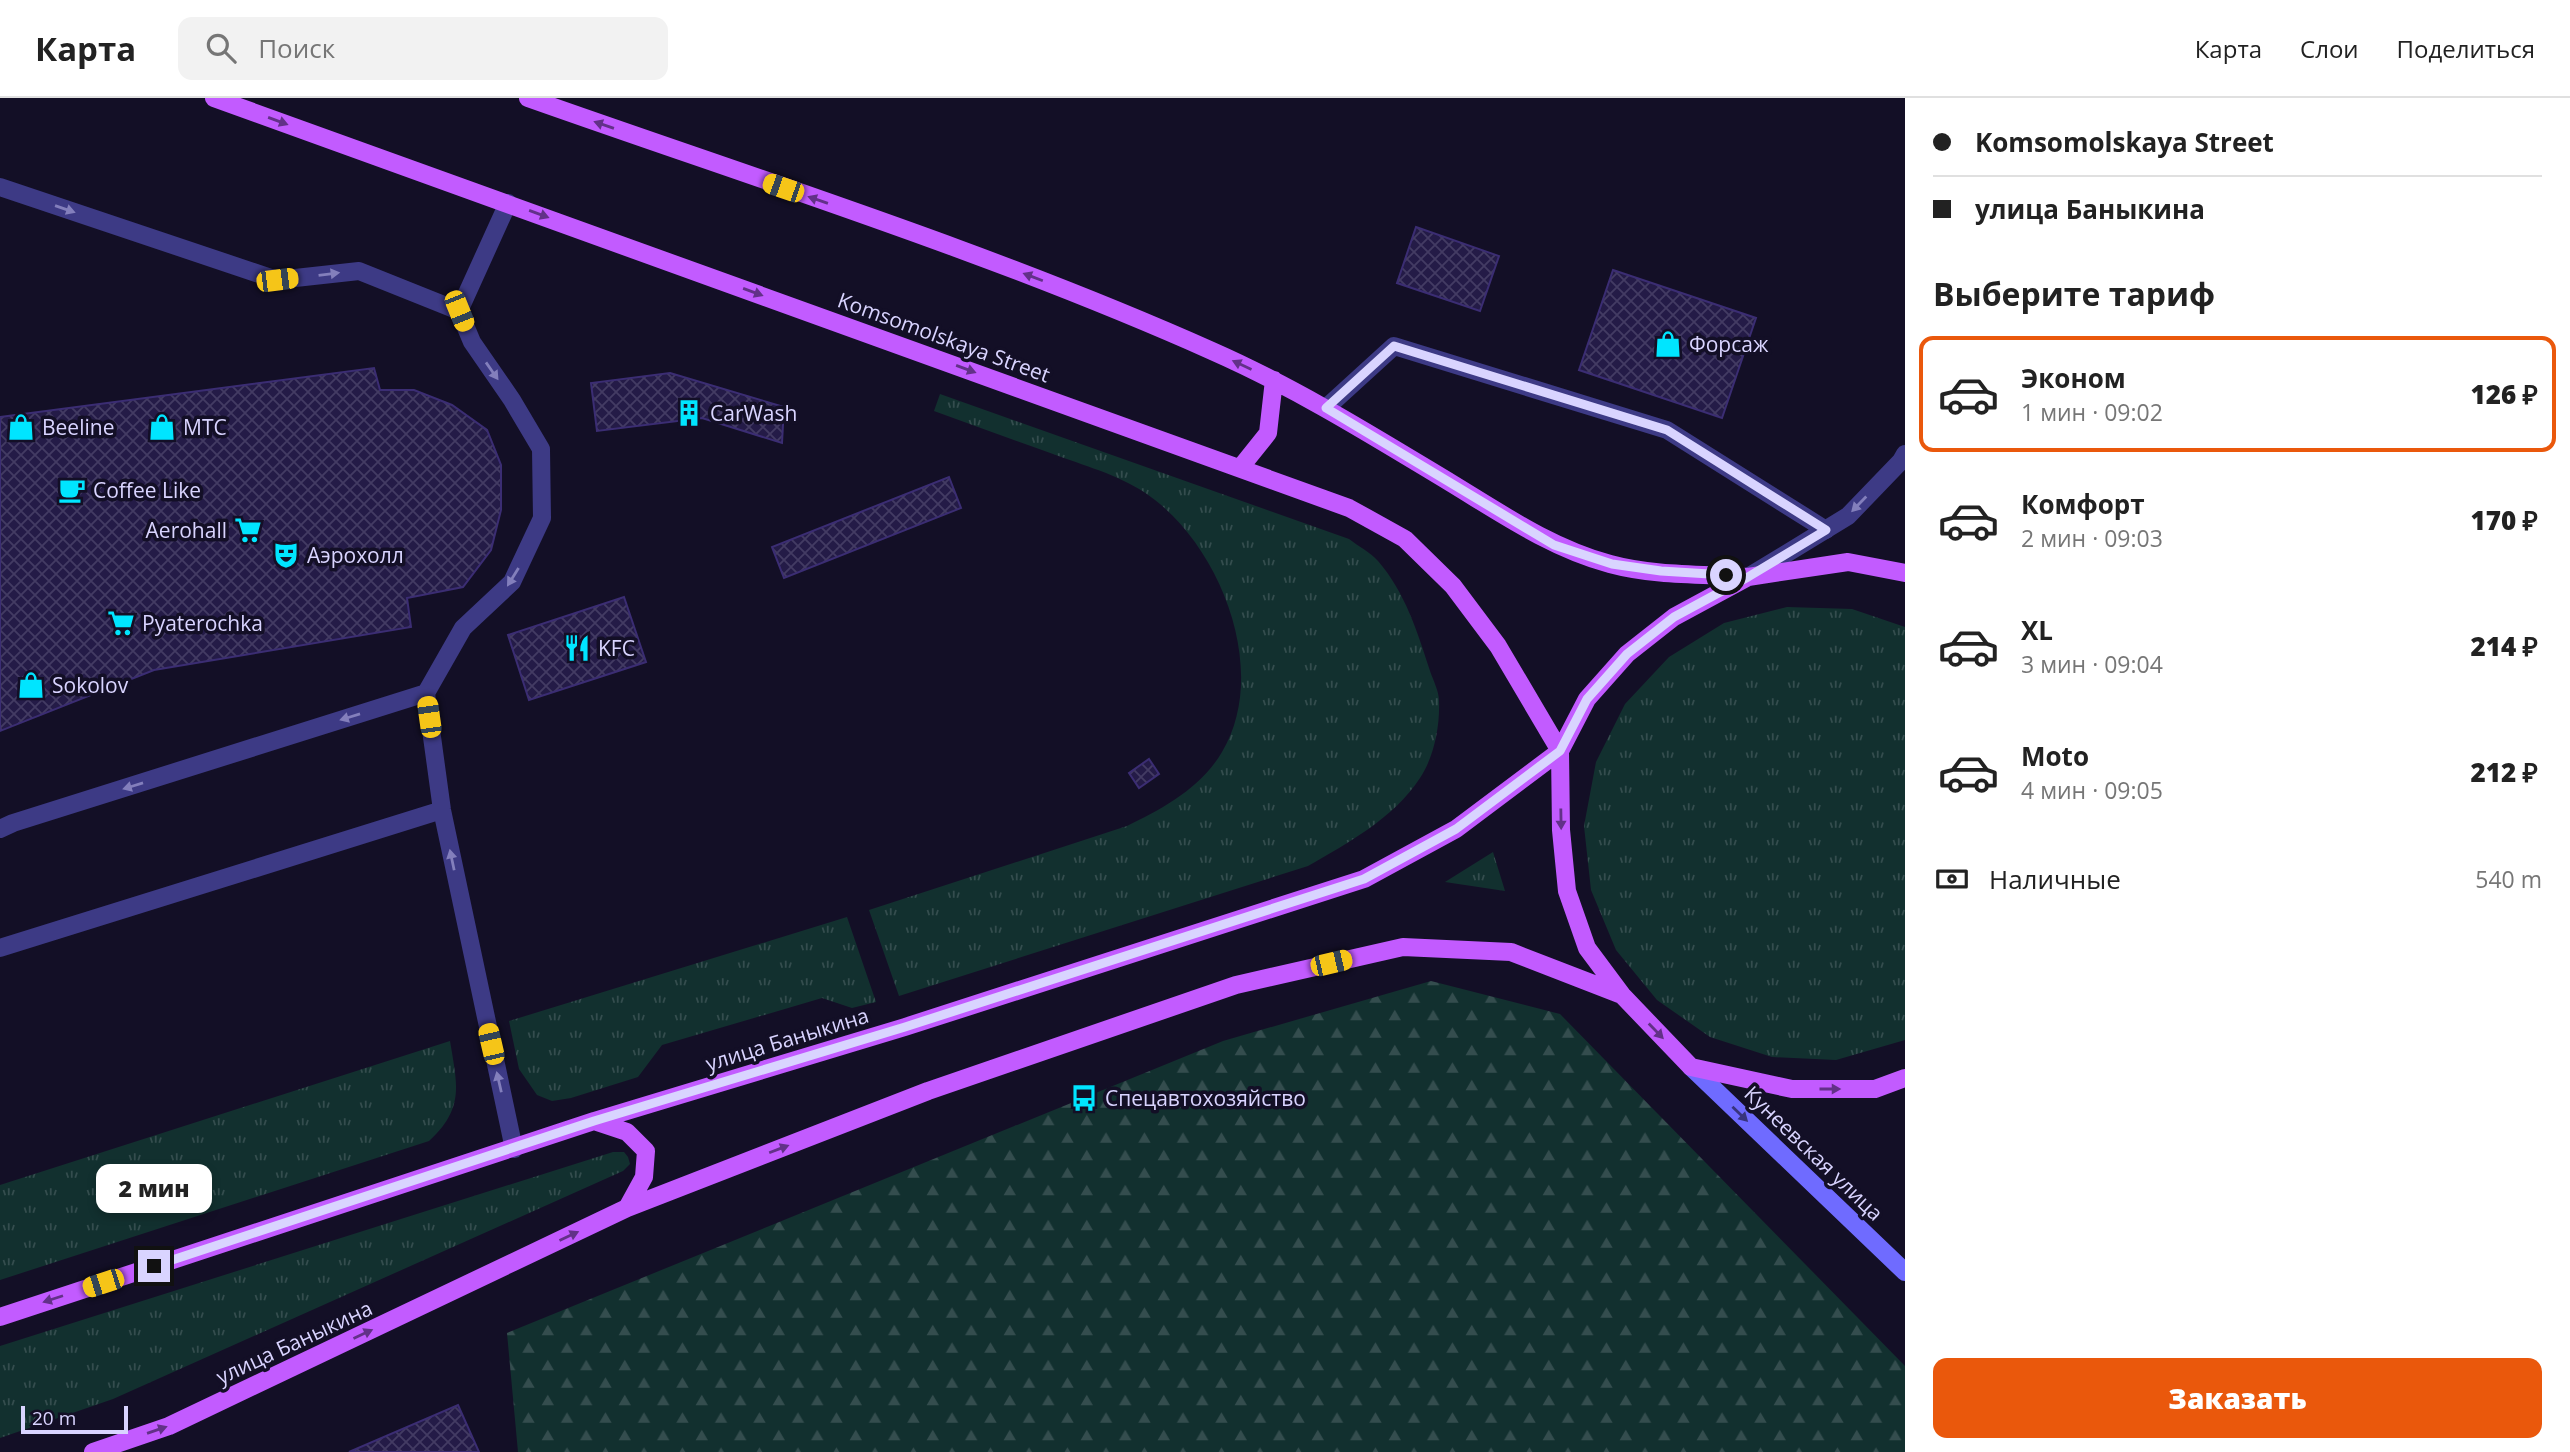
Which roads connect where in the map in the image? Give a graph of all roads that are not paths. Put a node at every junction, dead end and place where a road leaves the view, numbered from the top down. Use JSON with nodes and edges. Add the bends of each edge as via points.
{"nodes":[{"id":1,"x":214,"y":98,"type":"edge"},
{"id":2,"x":527,"y":98,"type":"edge"},
{"id":3,"x":0,"y":187,"type":"edge"},
{"id":4,"x":508,"y":203,"type":"junction"},
{"id":5,"x":459,"y":311,"type":"junction"},
{"id":6,"x":1274,"y":380,"type":"junction"},
{"id":7,"x":1326,"y":408,"type":"junction"},
{"id":8,"x":1905,"y":454,"type":"edge"},
{"id":9,"x":1240,"y":468,"type":"junction"},
{"id":10,"x":1826,"y":530,"type":"junction"},
{"id":11,"x":1905,"y":573,"type":"edge"},
{"id":12,"x":1748,"y":577,"type":"junction"},
{"id":13,"x":426,"y":694,"type":"junction"},
{"id":14,"x":1560,"y":751,"type":"junction"},
{"id":15,"x":442,"y":810,"type":"junction"},
{"id":16,"x":0,"y":829,"type":"edge"},
{"id":17,"x":0,"y":948,"type":"edge"},
{"id":18,"x":1622,"y":995,"type":"junction"},
{"id":19,"x":1691,"y":1067,"type":"junction"},
{"id":20,"x":1905,"y":1078,"type":"edge"},
{"id":21,"x":594,"y":1121,"type":"junction"},
{"id":22,"x":514,"y":1149,"type":"junction"},
{"id":23,"x":627,"y":1208,"type":"junction"},
{"id":24,"x":1905,"y":1272,"type":"edge"},
{"id":25,"x":0,"y":1317,"type":"edge"},
{"id":26,"x":93,"y":1452,"type":"edge"}],
"edges":[{"from":1,"to":4,"type":"main road","name":"Komsomolskaya Street","one_way":true},
{"from":6,"to":2,"type":"main road","one_way":true,"via":[[987,259]]},
{"from":3,"to":5,"type":"street","one_way":true,"via":[[277,280],[359,271]]},
{"from":4,"to":5,"type":"street"},
{"from":4,"to":9,"type":"main road","name":"Komsomolskaya Street","one_way":true},
{"from":5,"to":13,"type":"street","one_way":true,"via":[[472,342],[541,449],[542,518],[512,582],[463,628]]},
{"from":6,"to":7,"type":"main road"},
{"from":6,"to":9,"type":"main road","via":[[1268,433]]},
{"from":7,"to":10,"type":"street","via":[[1394,346],[1667,430]]},
{"from":7,"to":12,"type":"main road","via":[[1554,545],[1612,564]]},
{"from":8,"to":10,"type":"street","one_way":true,"via":[[1848,516]]},
{"from":9,"to":14,"type":"main road","name":"Komsomolskaya Street","via":[[1349,508],[1405,539],[1452,586],[1498,646]]},
{"from":10,"to":12,"type":"street"},
{"from":11,"to":12,"type":"main road","via":[[1848,562]]},
{"from":12,"to":14,"type":"main road","via":[[1674,617],[1627,654],[1587,699]]},
{"from":13,"to":15,"type":"street"},
{"from":13,"to":16,"type":"street","one_way":true},
{"from":14,"to":18,"type":"main road","one_way":true,"via":[[1567,891],[1587,948]]},
{"from":14,"to":21,"type":"main road","name":"улица Баныкина","via":[[1456,829],[1364,879],[905,1027]]},
{"from":15,"to":17,"type":"street"},
{"from":22,"to":15,"type":"street","one_way":true},
{"from":18,"to":19,"type":"main road","one_way":true},
{"from":23,"to":18,"type":"main road","name":"улица Баныкина","one_way":true,"via":[[928,1091],[1236,985],[1402,947],[1511,952]]},
{"from":19,"to":20,"type":"main road","one_way":true,"via":[[1792,1089],[1875,1089]]},
{"from":19,"to":24,"type":"main road","name":"Кунеевская улица","one_way":true},
{"from":21,"to":22,"type":"main road","name":"улица Баныкина"},
{"from":21,"to":23,"type":"main road","via":[[627,1132],[646,1151],[644,1177]]},
{"from":22,"to":25,"type":"main road","name":"улица Баныкина","one_way":true},
{"from":26,"to":23,"type":"main road","name":"улица Баныкина","one_way":true,"via":[[169,1426]]}]}
